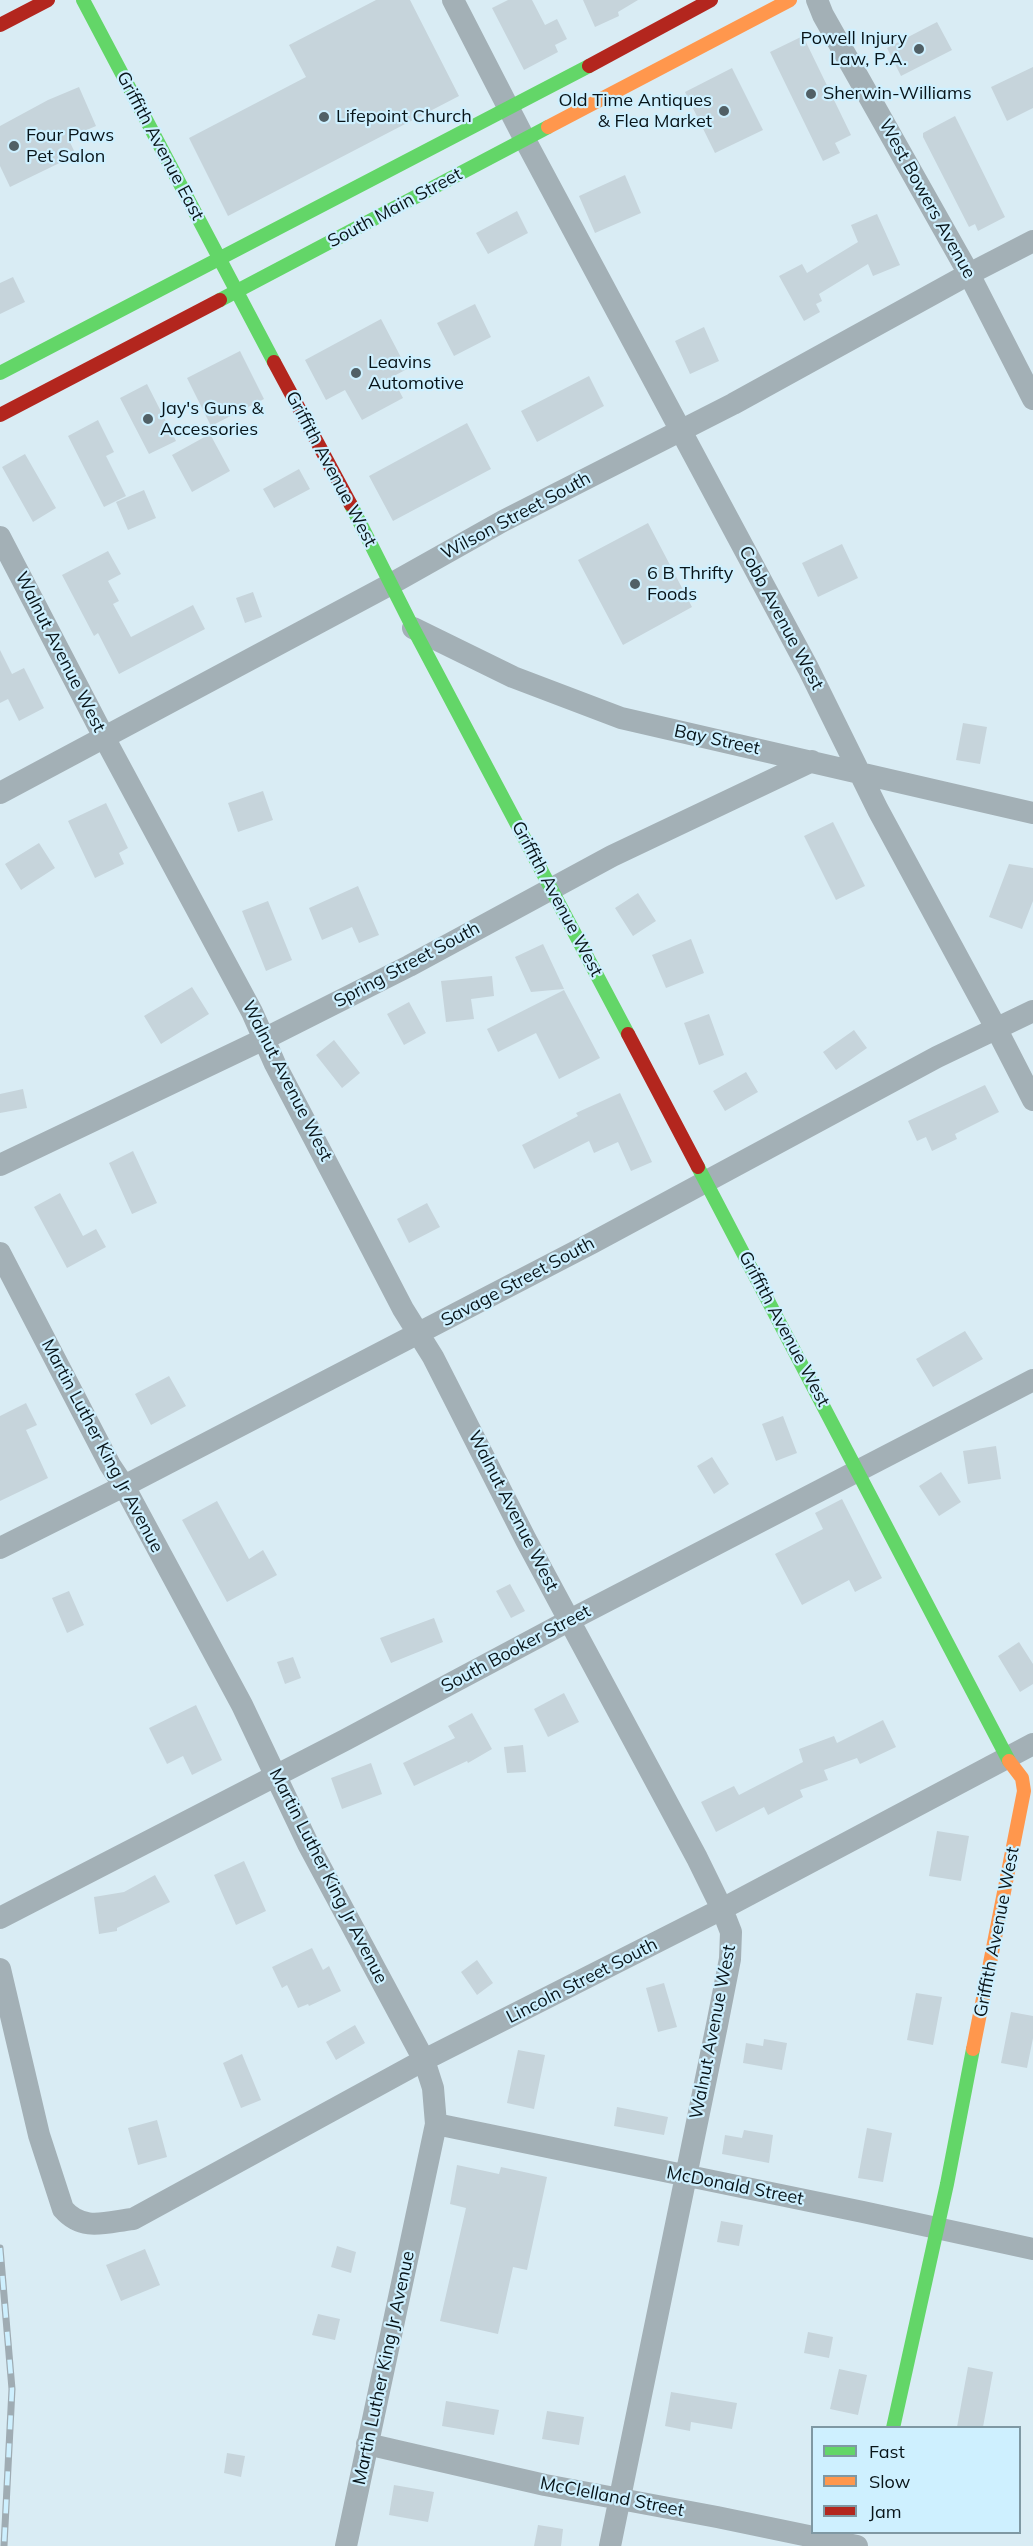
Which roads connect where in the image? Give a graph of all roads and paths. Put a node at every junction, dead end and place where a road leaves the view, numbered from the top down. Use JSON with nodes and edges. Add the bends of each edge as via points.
{"nodes":[{"id":1,"x":48,"y":0,"type":"edge"},
{"id":2,"x":83,"y":0,"type":"edge"},
{"id":3,"x":453,"y":0,"type":"edge"},
{"id":4,"x":711,"y":0,"type":"edge"},
{"id":5,"x":790,"y":0,"type":"edge"},
{"id":6,"x":817,"y":0,"type":"edge"},
{"id":7,"x":0,"y":25,"type":"edge"},
{"id":8,"x":509,"y":108,"type":"junction"},
{"id":9,"x":524,"y":138,"type":"junction"},
{"id":10,"x":1033,"y":241,"type":"edge"},
{"id":11,"x":220,"y":260,"type":"junction"},
{"id":12,"x":969,"y":274,"type":"junction"},
{"id":13,"x":237,"y":292,"type":"junction"},
{"id":14,"x":0,"y":373,"type":"edge"},
{"id":15,"x":1033,"y":399,"type":"edge"},
{"id":16,"x":0,"y":415,"type":"edge"},
{"id":17,"x":681,"y":430,"type":"junction"},
{"id":18,"x":0,"y":537,"type":"edge"},
{"id":19,"x":391,"y":584,"type":"junction"},
{"id":20,"x":413,"y":628,"type":"junction"},
{"id":21,"x":105,"y":739,"type":"junction"},
{"id":22,"x":812,"y":761,"type":"junction"},
{"id":23,"x":860,"y":774,"type":"junction"},
{"id":24,"x":0,"y":793,"type":"edge"},
{"id":25,"x":1033,"y":813,"type":"edge"},
{"id":26,"x":551,"y":888,"type":"junction"},
{"id":27,"x":1033,"y":1011,"type":"edge"},
{"id":28,"x":996,"y":1028,"type":"junction"},
{"id":29,"x":264,"y":1039,"type":"junction"},
{"id":30,"x":1033,"y":1100,"type":"edge"},
{"id":31,"x":0,"y":1165,"type":"edge"},
{"id":32,"x":705,"y":1180,"type":"junction"},
{"id":33,"x":0,"y":1253,"type":"edge"},
{"id":34,"x":418,"y":1334,"type":"junction"},
{"id":35,"x":1033,"y":1380,"type":"edge"},
{"id":36,"x":857,"y":1472,"type":"junction"},
{"id":37,"x":124,"y":1486,"type":"junction"},
{"id":38,"x":0,"y":1548,"type":"edge"},
{"id":39,"x":570,"y":1620,"type":"junction"},
{"id":40,"x":1033,"y":1744,"type":"edge"},
{"id":41,"x":1006,"y":1758,"type":"junction"},
{"id":42,"x":275,"y":1775,"type":"junction"},
{"id":43,"x":722,"y":1909,"type":"junction"},
{"id":44,"x":0,"y":1918,"type":"edge"},
{"id":45,"x":0,"y":1969,"type":"edge"},
{"id":46,"x":424,"y":2060,"type":"junction"},
{"id":47,"x":436,"y":2124,"type":"junction"},
{"id":48,"x":684,"y":2176,"type":"junction"},
{"id":49,"x":937,"y":2229,"type":"junction"},
{"id":50,"x":1033,"y":2249,"type":"edge"},
{"id":51,"x":893,"y":2426,"type":"edge"},
{"id":52,"x":368,"y":2444,"type":"junction"},
{"id":53,"x":619,"y":2499,"type":"junction"},
{"id":54,"x":346,"y":2546,"type":"edge"},
{"id":55,"x":610,"y":2546,"type":"edge"},
{"id":56,"x":857,"y":2546,"type":"edge"}],
"edges":[{"from":1,"to":7,"type":"street"},
{"from":2,"to":11,"type":"street","name":"Griffith Avenue East"},
{"from":3,"to":8,"type":"street","name":"Cobb Avenue West"},
{"from":4,"to":8,"type":"street","name":"South Main Street"},
{"from":5,"to":9,"type":"street","name":"South Main Street"},
{"from":6,"to":12,"type":"street","name":"West Bowers Avenue"},
{"from":8,"to":9,"type":"street","name":"Cobb Avenue West"},
{"from":8,"to":11,"type":"street","name":"South Main Street"},
{"from":9,"to":13,"type":"street","name":"South Main Street"},
{"from":9,"to":17,"type":"street","name":"Cobb Avenue West"},
{"from":10,"to":12,"type":"street","name":"Wilson Street South"},
{"from":11,"to":13,"type":"street","name":"Griffith Avenue East"},
{"from":11,"to":14,"type":"street","name":"South Main Street"},
{"from":12,"to":15,"type":"street","name":"West Bowers Avenue"},
{"from":12,"to":17,"type":"street","name":"Wilson Street South"},
{"from":13,"to":16,"type":"street","name":"South Main Street"},
{"from":13,"to":19,"type":"street","name":"Griffith Avenue West"},
{"from":17,"to":19,"type":"street","name":"Wilson Street South"},
{"from":17,"to":23,"type":"street","name":"Cobb Avenue West"},
{"from":18,"to":21,"type":"street","name":"Walnut Avenue West"},
{"from":19,"to":20,"type":"street","name":"Griffith Avenue West"},
{"from":19,"to":21,"type":"street","name":"Wilson Street South"},
{"from":20,"to":22,"type":"street","name":"Bay Street","via":[[513,677],[621,718]]},
{"from":20,"to":26,"type":"street","name":"Griffith Avenue West"},
{"from":21,"to":24,"type":"street","name":"Wilson Street South"},
{"from":21,"to":29,"type":"street","name":"Walnut Avenue West"},
{"from":22,"to":23,"type":"street","name":"Bay Street"},
{"from":22,"to":26,"type":"street","name":"Spring Street South"},
{"from":23,"to":25,"type":"street","name":"Bay Street"},
{"from":23,"to":28,"type":"street","name":"Cobb Avenue West"},
{"from":26,"to":29,"type":"street","name":"Spring Street South"},
{"from":26,"to":32,"type":"street","name":"Griffith Avenue West"},
{"from":27,"to":28,"type":"street","name":"Savage Street South"},
{"from":28,"to":30,"type":"street","name":"Cobb Avenue West"},
{"from":28,"to":32,"type":"street","name":"Savage Street South"},
{"from":29,"to":31,"type":"street","name":"Spring Street South"},
{"from":29,"to":34,"type":"street","name":"Walnut Avenue West"},
{"from":32,"to":34,"type":"street","name":"Savage Street South"},
{"from":32,"to":36,"type":"street","name":"Griffith Avenue West"},
{"from":33,"to":37,"type":"street","name":"Martin Luther King Jr Avenue"},
{"from":34,"to":37,"type":"street","name":"Savage Street South"},
{"from":34,"to":39,"type":"street","name":"Walnut Avenue West"},
{"from":35,"to":36,"type":"street","name":"South Booker Street"},
{"from":36,"to":39,"type":"street","name":"South Booker Street"},
{"from":36,"to":41,"type":"street","name":"Griffith Avenue West"},
{"from":37,"to":38,"type":"street","name":"Savage Street South"},
{"from":37,"to":42,"type":"street","name":"Martin Luther King Jr Avenue","via":[[242,1705]]},
{"from":39,"to":42,"type":"street","name":"South Booker Street"},
{"from":39,"to":43,"type":"street","name":"Walnut Avenue West"},
{"from":40,"to":41,"type":"street","name":"Lincoln Street South"},
{"from":41,"to":43,"type":"street","name":"Lincoln Street South"},
{"from":41,"to":49,"type":"street","name":"Griffith Avenue West","via":[[1022,1778],[1024,1791]]},
{"from":42,"to":44,"type":"street","name":"South Booker Street"},
{"from":42,"to":46,"type":"street","name":"Martin Luther King Jr Avenue"},
{"from":43,"to":46,"type":"street","name":"Lincoln Street South"},
{"from":43,"to":48,"type":"street","name":"Walnut Avenue West","via":[[731,1932],[730,1959]]},
{"from":45,"to":46,"type":"street","name":"Lincoln Street South","via":[[39,2135],[63,2209],[81,2224],[132,2219]]},
{"from":46,"to":47,"type":"street","name":"Martin Luther King Jr Avenue","via":[[433,2088]]},
{"from":47,"to":48,"type":"street","name":"McDonald Street"},
{"from":47,"to":52,"type":"street","name":"Martin Luther King Jr Avenue"},
{"from":48,"to":49,"type":"street","name":"McDonald Street"},
{"from":48,"to":53,"type":"street","name":"Walnut Avenue West"},
{"from":49,"to":50,"type":"street","name":"McDonald Street"},
{"from":49,"to":51,"type":"street","name":"Griffith Avenue West"},
{"from":52,"to":53,"type":"street","name":"McClelland Street"},
{"from":52,"to":54,"type":"street","name":"Martin Luther King Jr Avenue"},
{"from":53,"to":55,"type":"street","name":"Walnut Avenue West"},
{"from":53,"to":56,"type":"street","name":"McClelland Street"}]}
